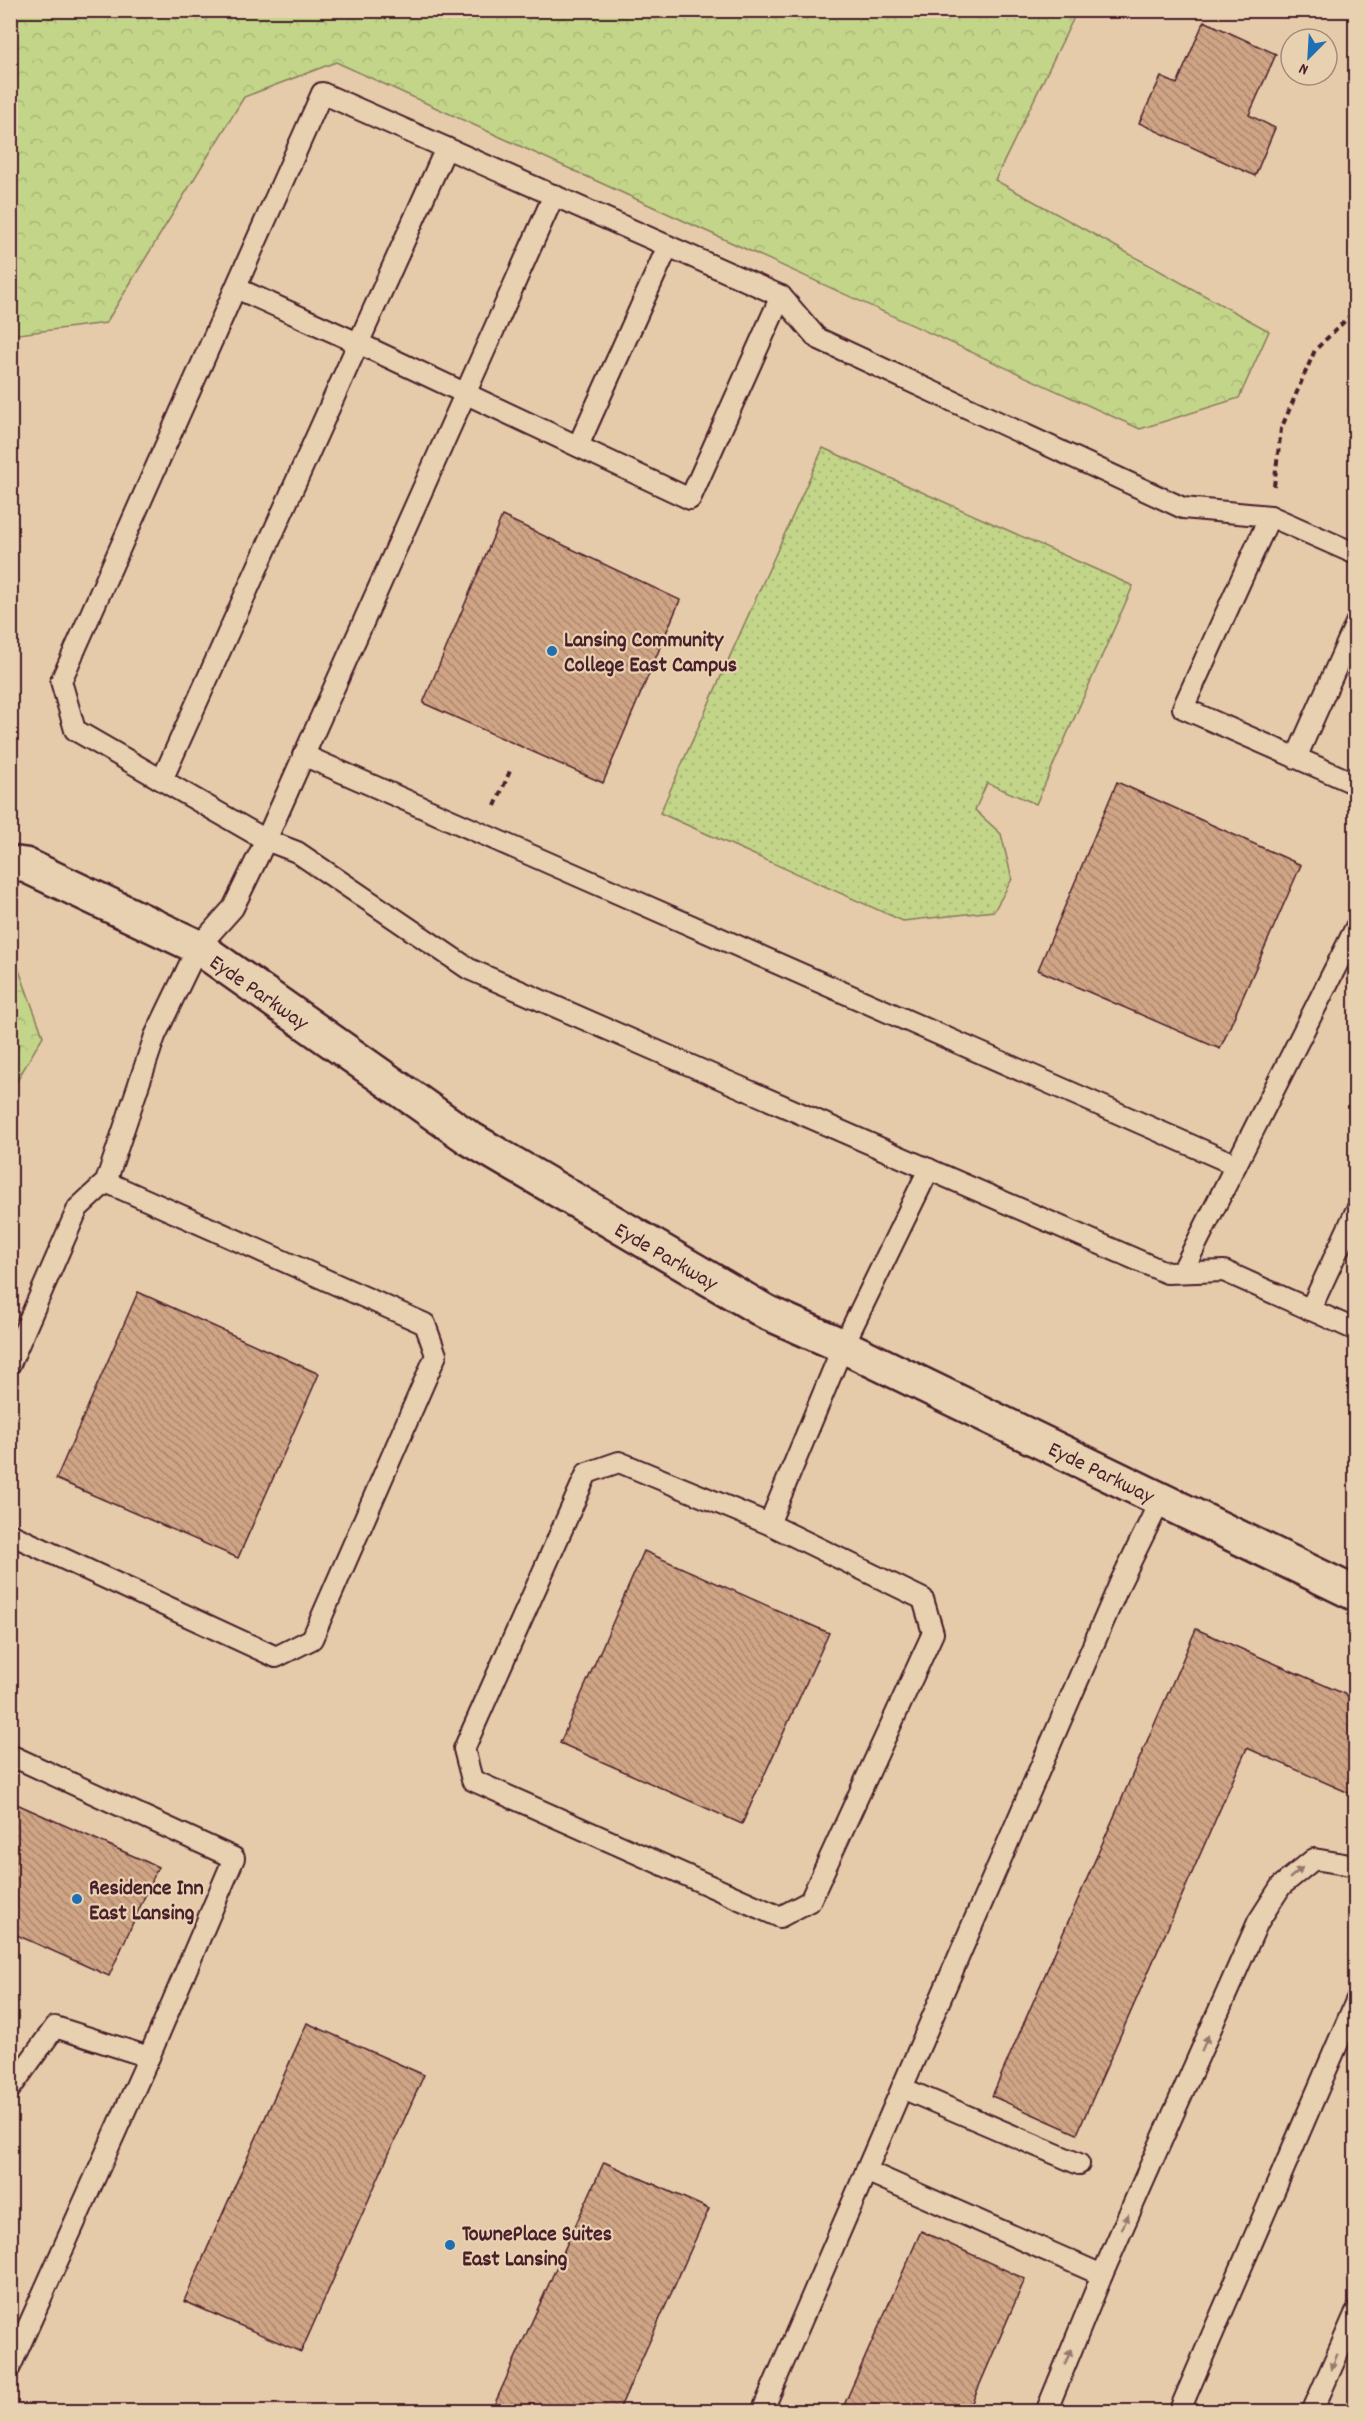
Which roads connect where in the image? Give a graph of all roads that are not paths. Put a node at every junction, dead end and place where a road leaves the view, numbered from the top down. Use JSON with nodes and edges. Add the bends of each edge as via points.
{"nodes":[{"id":1,"x":446,"y":148,"type":"junction"},
{"id":2,"x":554,"y":195,"type":"junction"},
{"id":3,"x":668,"y":246,"type":"junction"},
{"id":4,"x":236,"y":288,"type":"junction"},
{"id":5,"x":781,"y":296,"type":"junction"},
{"id":6,"x":358,"y":343,"type":"junction"},
{"id":7,"x":465,"y":393,"type":"junction"},
{"id":8,"x":578,"y":446,"type":"junction"},
{"id":9,"x":1270,"y":516,"type":"junction"},
{"id":10,"x":1356,"y":554,"type":"edge"},
{"id":11,"x":1356,"y":624,"type":"edge"},
{"id":12,"x":303,"y":755,"type":"junction"},
{"id":13,"x":1296,"y":758,"type":"junction"},
{"id":14,"x":162,"y":780,"type":"junction"},
{"id":15,"x":1356,"y":784,"type":"edge"},
{"id":16,"x":267,"y":840,"type":"junction"},
{"id":17,"x":10,"y":863,"type":"edge"},
{"id":18,"x":1356,"y":927,"type":"edge"},
{"id":19,"x":198,"y":947,"type":"junction"},
{"id":20,"x":1236,"y":1165,"type":"junction"},
{"id":21,"x":929,"y":1169,"type":"junction"},
{"id":22,"x":106,"y":1182,"type":"junction"},
{"id":23,"x":1356,"y":1211,"type":"edge"},
{"id":24,"x":1182,"y":1272,"type":"junction"},
{"id":25,"x":1310,"y":1310,"type":"junction"},
{"id":26,"x":1356,"y":1330,"type":"edge"},
{"id":27,"x":843,"y":1346,"type":"junction"},
{"id":28,"x":10,"y":1364,"type":"edge"},
{"id":29,"x":1161,"y":1499,"type":"junction"},
{"id":30,"x":769,"y":1524,"type":"junction"},
{"id":31,"x":10,"y":1534,"type":"edge"},
{"id":32,"x":1356,"y":1594,"type":"edge"},
{"id":33,"x":10,"y":1755,"type":"edge"},
{"id":34,"x":1356,"y":1866,"type":"edge"},
{"id":35,"x":1356,"y":2001,"type":"edge"},
{"id":36,"x":149,"y":2056,"type":"junction"},
{"id":37,"x":902,"y":2088,"type":"junction"},
{"id":38,"x":10,"y":2090,"type":"edge"},
{"id":39,"x":1079,"y":2164,"type":"dead end"},
{"id":40,"x":866,"y":2171,"type":"junction"},
{"id":41,"x":1102,"y":2275,"type":"junction"},
{"id":42,"x":1356,"y":2313,"type":"edge"},
{"id":43,"x":10,"y":2367,"type":"edge"},
{"id":44,"x":762,"y":2412,"type":"edge"},
{"id":45,"x":1046,"y":2412,"type":"edge"},
{"id":46,"x":1179,"y":2412,"type":"edge"},
{"id":47,"x":1312,"y":2412,"type":"edge"}],
"edges":[{"from":1,"to":2,"type":"lane"},
{"from":1,"to":4,"type":"lane","via":[[322,93]]},
{"from":1,"to":6,"type":"lane"},
{"from":2,"to":3,"type":"lane"},
{"from":2,"to":7,"type":"lane"},
{"from":3,"to":5,"type":"lane"},
{"from":3,"to":8,"type":"lane"},
{"from":4,"to":6,"type":"lane"},
{"from":4,"to":14,"type":"lane","via":[[61,681],[75,730]]},
{"from":5,"to":8,"type":"lane","via":[[690,499]]},
{"from":5,"to":9,"type":"lane","via":[[817,338],[1183,508]]},
{"from":6,"to":7,"type":"lane"},
{"from":6,"to":14,"type":"lane"},
{"from":7,"to":8,"type":"lane"},
{"from":7,"to":12,"type":"lane"},
{"from":9,"to":10,"type":"lane"},
{"from":9,"to":13,"type":"lane","via":[[1183,708]]},
{"from":11,"to":13,"type":"lane"},
{"from":12,"to":16,"type":"lane"},
{"from":12,"to":20,"type":"lane"},
{"from":13,"to":15,"type":"lane"},
{"from":14,"to":16,"type":"lane"},
{"from":16,"to":19,"type":"lane","via":[[233,908]]},
{"from":16,"to":21,"type":"lane","via":[[297,852],[469,969]]},
{"from":17,"to":19,"type":"street","name":"Eyde Parkway","via":[[25,866]]},
{"from":18,"to":20,"type":"lane"},
{"from":19,"to":22,"type":"lane","via":[[155,1036]]},
{"from":19,"to":27,"type":"street","name":"Eyde Parkway","via":[[469,1138],[766,1312]]},
{"from":20,"to":24,"type":"lane"},
{"from":21,"to":24,"type":"lane","via":[[1167,1273]]},
{"from":21,"to":27,"type":"lane"},
{"from":22,"to":28,"type":"lane","via":[[78,1208]]},
{"from":22,"to":31,"type":"lane","via":[[425,1324],[436,1355],[312,1639],[276,1657]]},
{"from":23,"to":25,"type":"lane"},
{"from":24,"to":25,"type":"lane","via":[[1224,1271]]},
{"from":25,"to":26,"type":"lane"},
{"from":27,"to":29,"type":"street","name":"Eyde Parkway"},
{"from":27,"to":30,"type":"lane"},
{"from":29,"to":32,"type":"street","name":"Eyde Parkway"},
{"from":29,"to":37,"type":"lane","via":[[1120,1583]]},
{"from":30,"to":30,"type":"lane","via":[[619,1462],[587,1473],[464,1749],[471,1780],[780,1917],[810,1901],[933,1633],[923,1599]]},
{"from":33,"to":36,"type":"lane","via":[[234,1858]]},
{"from":41,"to":34,"type":"lane","one_way":true,"via":[[1258,1922],[1281,1886],[1314,1858]]},
{"from":35,"to":46,"type":"lane"},
{"from":36,"to":38,"type":"lane","via":[[55,2027]]},
{"from":36,"to":43,"type":"lane"},
{"from":37,"to":39,"type":"lane"},
{"from":37,"to":40,"type":"lane"},
{"from":40,"to":41,"type":"lane"},
{"from":40,"to":44,"type":"lane"},
{"from":45,"to":41,"type":"lane","one_way":true},
{"from":42,"to":47,"type":"lane","one_way":true}]}
